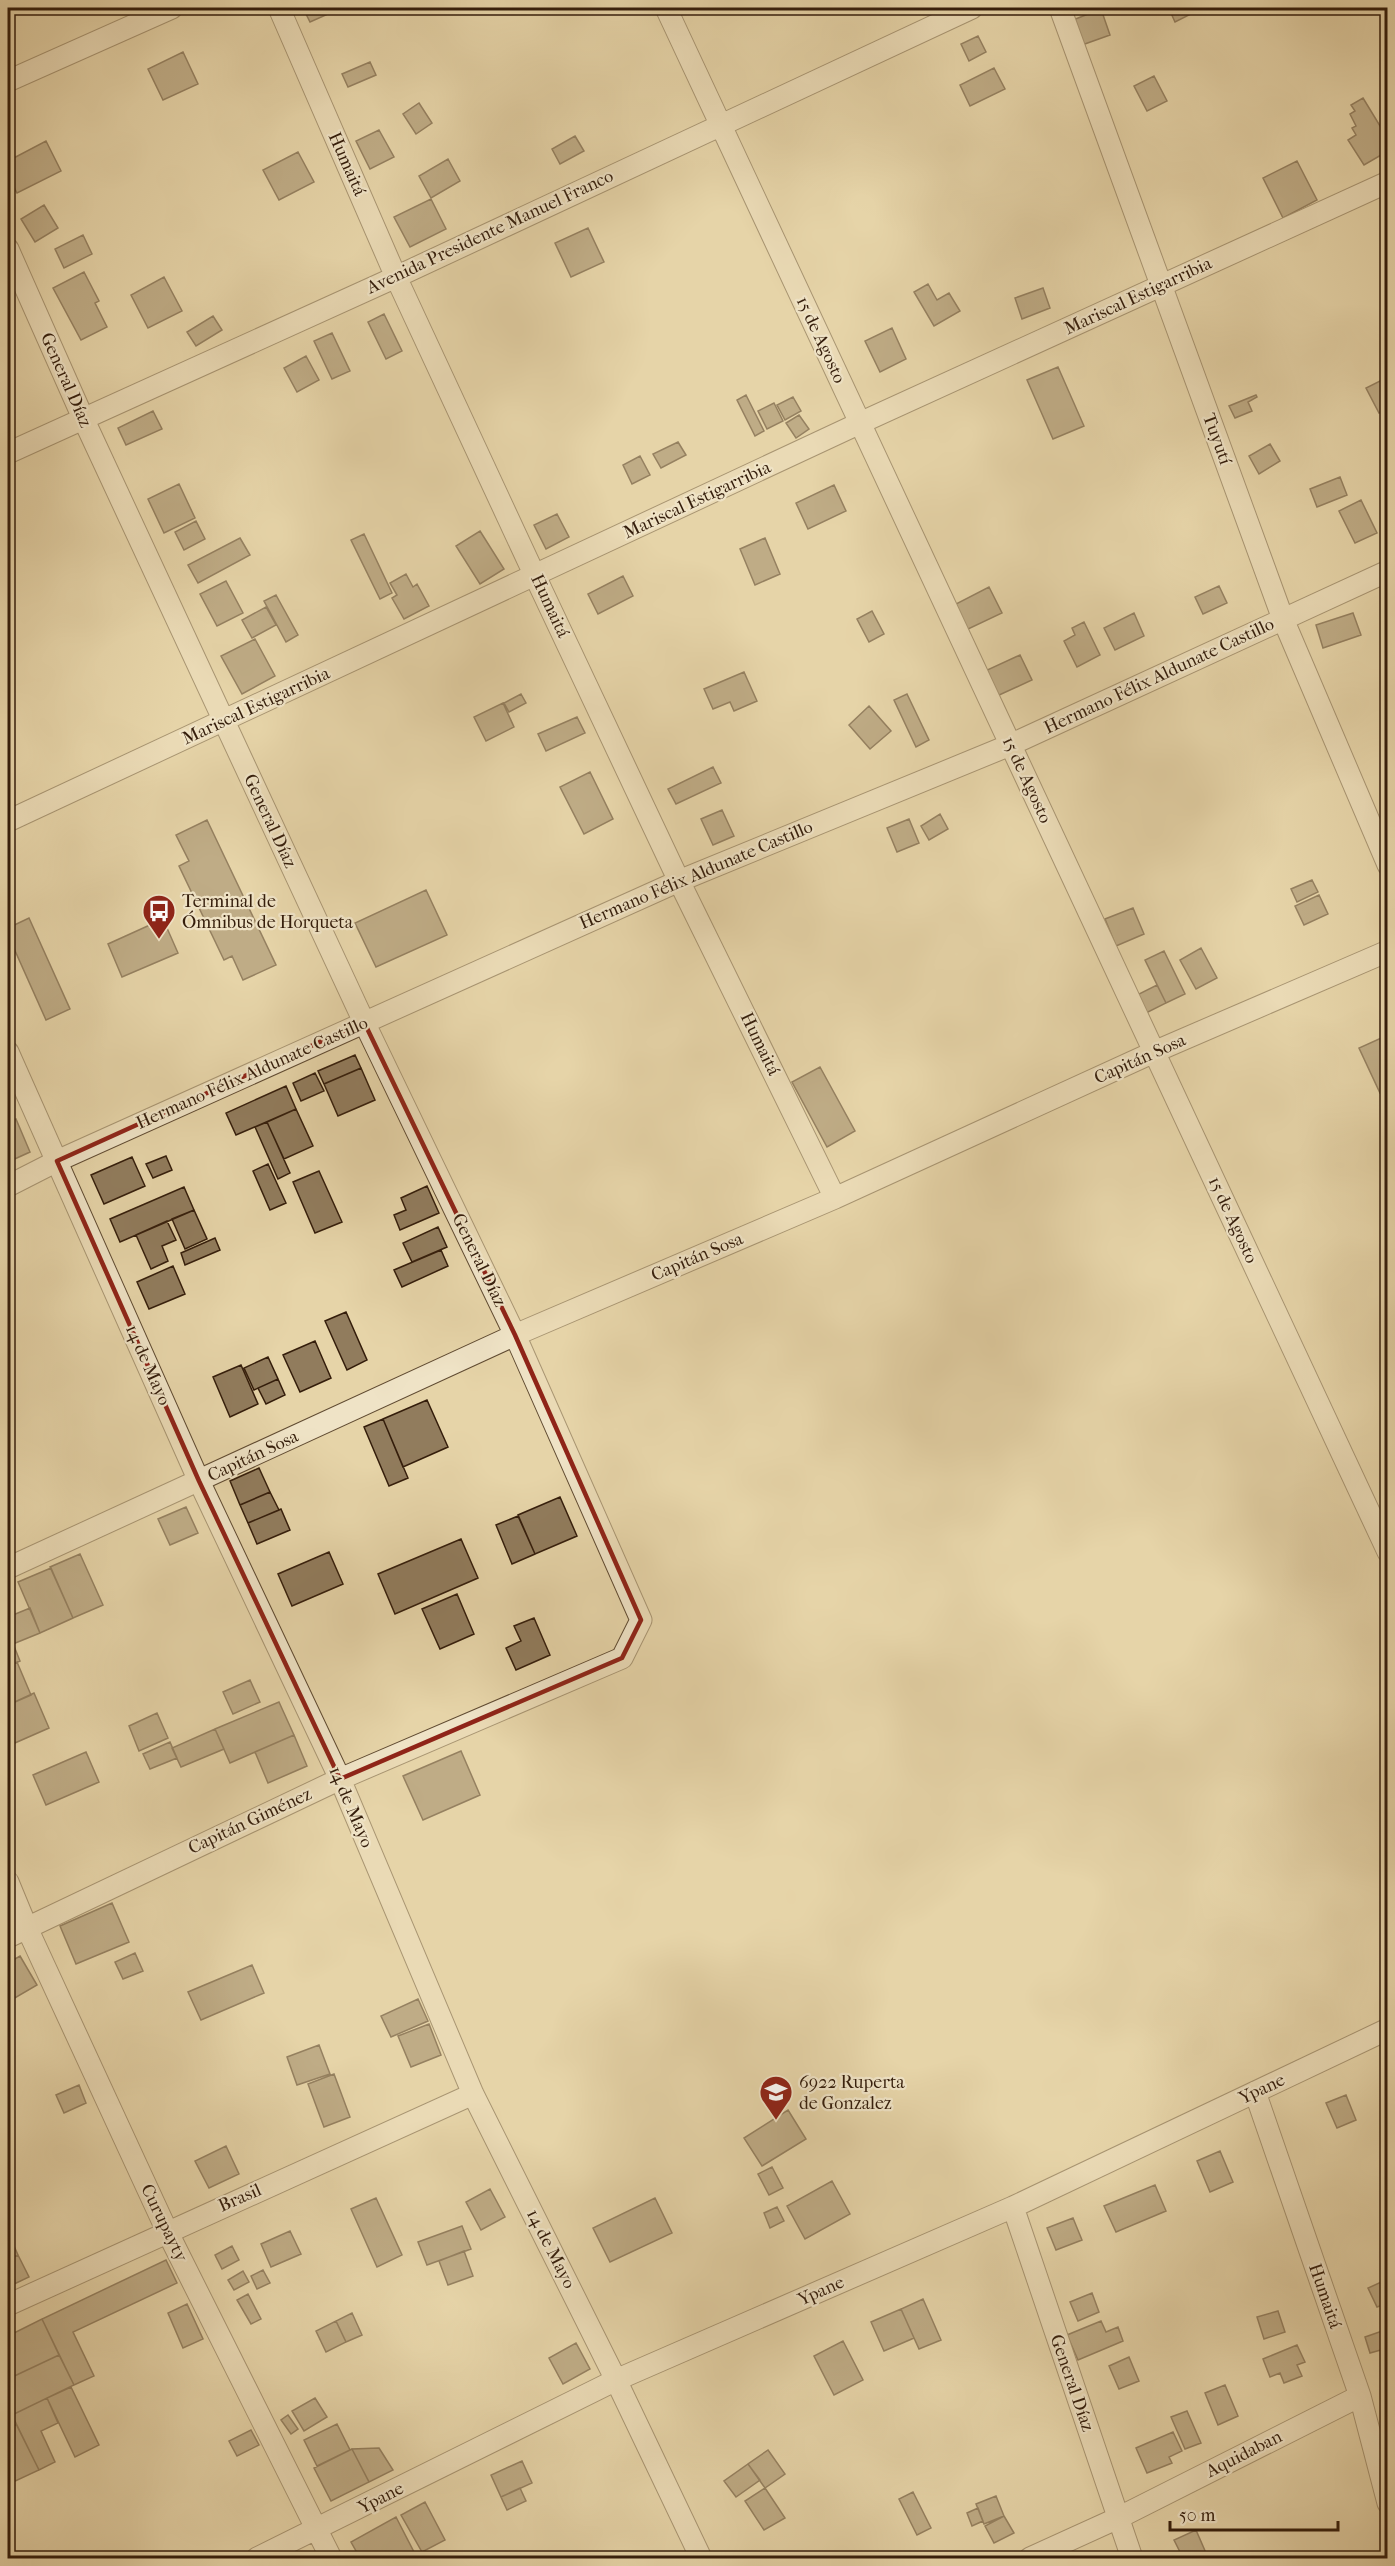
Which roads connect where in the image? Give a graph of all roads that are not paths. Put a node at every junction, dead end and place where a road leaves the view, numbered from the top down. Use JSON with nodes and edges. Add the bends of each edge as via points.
{"nodes":[{"id":1,"x":172,"y":8,"type":"edge"},
{"id":2,"x":279,"y":8,"type":"edge"},
{"id":3,"x":666,"y":8,"type":"edge"},
{"id":4,"x":972,"y":8,"type":"edge"},
{"id":5,"x":1060,"y":8,"type":"edge"},
{"id":6,"x":8,"y":81,"type":"edge"},
{"id":7,"x":720,"y":123,"type":"junction"},
{"id":8,"x":1388,"y":182,"type":"edge"},
{"id":9,"x":8,"y":249,"type":"edge"},
{"id":10,"x":396,"y":277,"type":"junction"},
{"id":11,"x":1160,"y":285,"type":"junction"},
{"id":12,"x":83,"y":418,"type":"junction"},
{"id":13,"x":860,"y":423,"type":"junction"},
{"id":14,"x":8,"y":453,"type":"edge"},
{"id":15,"x":1388,"y":571,"type":"edge"},
{"id":16,"x":535,"y":576,"type":"junction"},
{"id":17,"x":1283,"y":619,"type":"junction"},
{"id":18,"x":224,"y":721,"type":"junction"},
{"id":19,"x":1010,"y":745,"type":"junction"},
{"id":20,"x":8,"y":821,"type":"edge"},
{"id":21,"x":1388,"y":866,"type":"edge"},
{"id":22,"x":679,"y":880,"type":"junction"},
{"id":23,"x":1388,"y":951,"type":"edge"},
{"id":24,"x":364,"y":1022,"type":"junction"},
{"id":25,"x":8,"y":1052,"type":"edge"},
{"id":26,"x":1154,"y":1052,"type":"junction"},
{"id":27,"x":57,"y":1161,"type":"junction"},
{"id":28,"x":8,"y":1186,"type":"edge"},
{"id":29,"x":835,"y":1198,"type":"junction"},
{"id":30,"x":515,"y":1335,"type":"junction"},
{"id":31,"x":199,"y":1481,"type":"junction"},
{"id":32,"x":1388,"y":1552,"type":"edge"},
{"id":33,"x":8,"y":1568,"type":"edge"},
{"id":34,"x":641,"y":1620,"type":"joint"},
{"id":35,"x":340,"y":1779,"type":"junction"},
{"id":36,"x":8,"y":1882,"type":"edge"},
{"id":37,"x":17,"y":1932,"type":"edge"},
{"id":38,"x":1388,"y":2029,"type":"edge"},
{"id":39,"x":1255,"y":2092,"type":"junction"},
{"id":40,"x":473,"y":2094,"type":"junction"},
{"id":41,"x":1013,"y":2207,"type":"junction"},
{"id":42,"x":167,"y":2231,"type":"junction"},
{"id":43,"x":8,"y":2305,"type":"edge"},
{"id":44,"x":616,"y":2380,"type":"junction"},
{"id":45,"x":1360,"y":2396,"type":"junction"},
{"id":46,"x":1388,"y":2503,"type":"edge"},
{"id":47,"x":1118,"y":2518,"type":"junction"},
{"id":48,"x":318,"y":2530,"type":"junction"},
{"id":49,"x":257,"y":2559,"type":"edge"},
{"id":50,"x":331,"y":2559,"type":"edge"},
{"id":51,"x":700,"y":2559,"type":"edge"},
{"id":52,"x":1030,"y":2559,"type":"edge"},
{"id":53,"x":1132,"y":2559,"type":"edge"}],
"edges":[{"from":1,"to":6,"type":"street"},
{"from":2,"to":10,"type":"street","name":"Humaitá"},
{"from":3,"to":7,"type":"street","name":"15 de Agosto"},
{"from":4,"to":7,"type":"street","name":"Avenida Presidente Manuel Franco"},
{"from":5,"to":11,"type":"street","name":"Tuyutí"},
{"from":7,"to":10,"type":"street","name":"Avenida Presidente Manuel Franco"},
{"from":7,"to":13,"type":"street","name":"15 de Agosto"},
{"from":8,"to":11,"type":"street","name":"Mariscal Estigarribia"},
{"from":9,"to":12,"type":"street","name":"General Díaz"},
{"from":10,"to":12,"type":"street","name":"Avenida Presidente Manuel Franco"},
{"from":10,"to":16,"type":"street","name":"Humaitá"},
{"from":11,"to":13,"type":"street","name":"Mariscal Estigarribia"},
{"from":11,"to":17,"type":"street","name":"Tuyutí"},
{"from":12,"to":14,"type":"street","name":"Avenida Presidente Manuel Franco"},
{"from":12,"to":18,"type":"street","name":"General Díaz"},
{"from":13,"to":16,"type":"street","name":"Mariscal Estigarribia"},
{"from":13,"to":19,"type":"street","name":"15 de Agosto"},
{"from":15,"to":17,"type":"street","name":"Hermano Félix Aldunate Castillo"},
{"from":16,"to":18,"type":"street","name":"Mariscal Estigarribia"},
{"from":16,"to":22,"type":"street","name":"Humaitá"},
{"from":17,"to":19,"type":"street","name":"Hermano Félix Aldunate Castillo"},
{"from":17,"to":21,"type":"street","name":"Tuyutí"},
{"from":18,"to":20,"type":"street","name":"Mariscal Estigarribia"},
{"from":18,"to":24,"type":"street","name":"General Díaz"},
{"from":19,"to":22,"type":"street","name":"Hermano Félix Aldunate Castillo"},
{"from":19,"to":26,"type":"street","name":"15 de Agosto"},
{"from":22,"to":24,"type":"street","name":"Hermano Félix Aldunate Castillo"},
{"from":22,"to":29,"type":"street","name":"Humaitá"},
{"from":23,"to":26,"type":"street","name":"Capitán Sosa"},
{"from":24,"to":27,"type":"street","name":"Hermano Félix Aldunate Castillo"},
{"from":24,"to":30,"type":"street","name":"General Díaz"},
{"from":25,"to":27,"type":"street","name":"14 de Mayo"},
{"from":26,"to":29,"type":"street","name":"Capitán Sosa"},
{"from":26,"to":32,"type":"street","name":"15 de Agosto"},
{"from":27,"to":28,"type":"street","name":"Hermano Félix Aldunate Castillo"},
{"from":27,"to":31,"type":"street","name":"14 de Mayo"},
{"from":29,"to":30,"type":"street","name":"Capitán Sosa"},
{"from":30,"to":31,"type":"street","name":"Capitán Sosa"},
{"from":30,"to":34,"type":"street","name":"General Díaz"},
{"from":31,"to":33,"type":"street","name":"Capitán Sosa"},
{"from":31,"to":35,"type":"street","name":"14 de Mayo"},
{"from":34,"to":35,"type":"street","name":"Capitán Giménez","via":[[622,1658]]},
{"from":35,"to":37,"type":"street","name":"Capitán Giménez"},
{"from":35,"to":40,"type":"street","name":"14 de Mayo"},
{"from":36,"to":37,"type":"street","name":"Curupayty"},
{"from":37,"to":42,"type":"street","name":"Curupayty"},
{"from":38,"to":39,"type":"street","name":"Ypane"},
{"from":39,"to":41,"type":"street","name":"Ypane"},
{"from":39,"to":45,"type":"street","name":"Humaitá"},
{"from":40,"to":42,"type":"street","name":"Brasil"},
{"from":40,"to":44,"type":"street","name":"14 de Mayo"},
{"from":41,"to":44,"type":"street","name":"Ypane"},
{"from":41,"to":47,"type":"street","name":"General Díaz"},
{"from":42,"to":43,"type":"street","name":"Brasil"},
{"from":42,"to":48,"type":"street","name":"Curupayty"},
{"from":44,"to":48,"type":"street","name":"Ypane"},
{"from":44,"to":51,"type":"street","name":"14 de Mayo"},
{"from":45,"to":46,"type":"street","name":"Humaitá"},
{"from":45,"to":47,"type":"street","name":"Aquidaban"},
{"from":47,"to":52,"type":"street","name":"Aquidaban"},
{"from":47,"to":53,"type":"street","name":"General Díaz"},
{"from":48,"to":49,"type":"street","name":"Ypane"},
{"from":48,"to":50,"type":"street","name":"Curupayty"}]}
